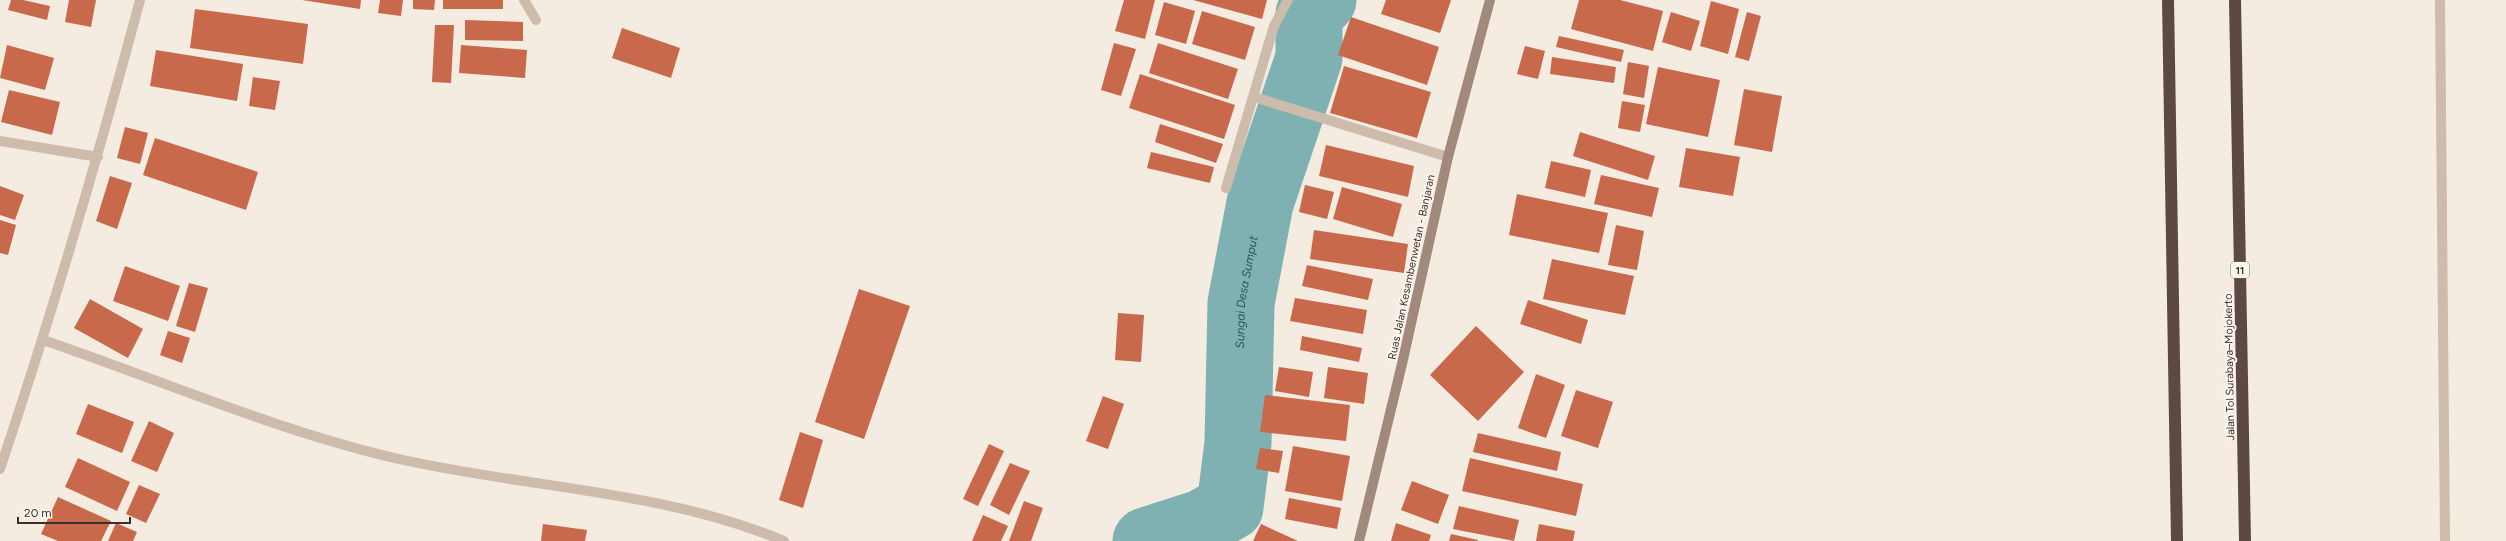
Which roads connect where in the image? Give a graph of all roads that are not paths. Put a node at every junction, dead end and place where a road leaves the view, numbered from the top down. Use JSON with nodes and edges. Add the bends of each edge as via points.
{"nodes":[{"id":1,"x":140,"y":0,"type":"edge"},
{"id":2,"x":524,"y":0,"type":"edge"},
{"id":3,"x":1288,"y":0,"type":"edge"},
{"id":4,"x":1490,"y":0,"type":"edge"},
{"id":5,"x":2168,"y":0,"type":"edge"},
{"id":6,"x":2235,"y":0,"type":"edge"},
{"id":7,"x":2440,"y":0,"type":"edge"},
{"id":8,"x":536,"y":20,"type":"dead end"},
{"id":9,"x":1254,"y":97,"type":"junction"},
{"id":10,"x":0,"y":141,"type":"edge"},
{"id":11,"x":98,"y":157,"type":"junction"},
{"id":12,"x":1448,"y":157,"type":"junction"},
{"id":13,"x":1226,"y":188,"type":"dead end"},
{"id":14,"x":43,"y":340,"type":"junction"},
{"id":15,"x":0,"y":469,"type":"edge"},
{"id":16,"x":784,"y":541,"type":"edge"},
{"id":17,"x":1359,"y":541,"type":"edge"},
{"id":18,"x":2177,"y":541,"type":"edge"},
{"id":19,"x":2245,"y":541,"type":"edge"},
{"id":20,"x":2445,"y":541,"type":"edge"}],
"edges":[{"from":1,"to":11,"type":"street"},
{"from":2,"to":8,"type":"street"},
{"from":3,"to":9,"type":"street","via":[[1274,26]]},
{"from":4,"to":12,"type":"main road","name":"Ruas Jalan Kesambenwetan - Banjaran"},
{"from":5,"to":18,"type":"highway"},
{"from":6,"to":19,"type":"highway","name":"Jalan Tol Surabaya–Mojokerto","number":"11"},
{"from":7,"to":20,"type":"street"},
{"from":9,"to":12,"type":"street"},
{"from":9,"to":13,"type":"street"},
{"from":10,"to":11,"type":"street"},
{"from":11,"to":14,"type":"street"},
{"from":12,"to":17,"type":"main road","name":"Ruas Jalan Kesambenwetan - Banjaran"},
{"from":14,"to":15,"type":"street"},
{"from":14,"to":16,"type":"street","via":[[135,371],[222,405],[356,448],[475,474],[628,497],[694,511],[758,530]]}]}
